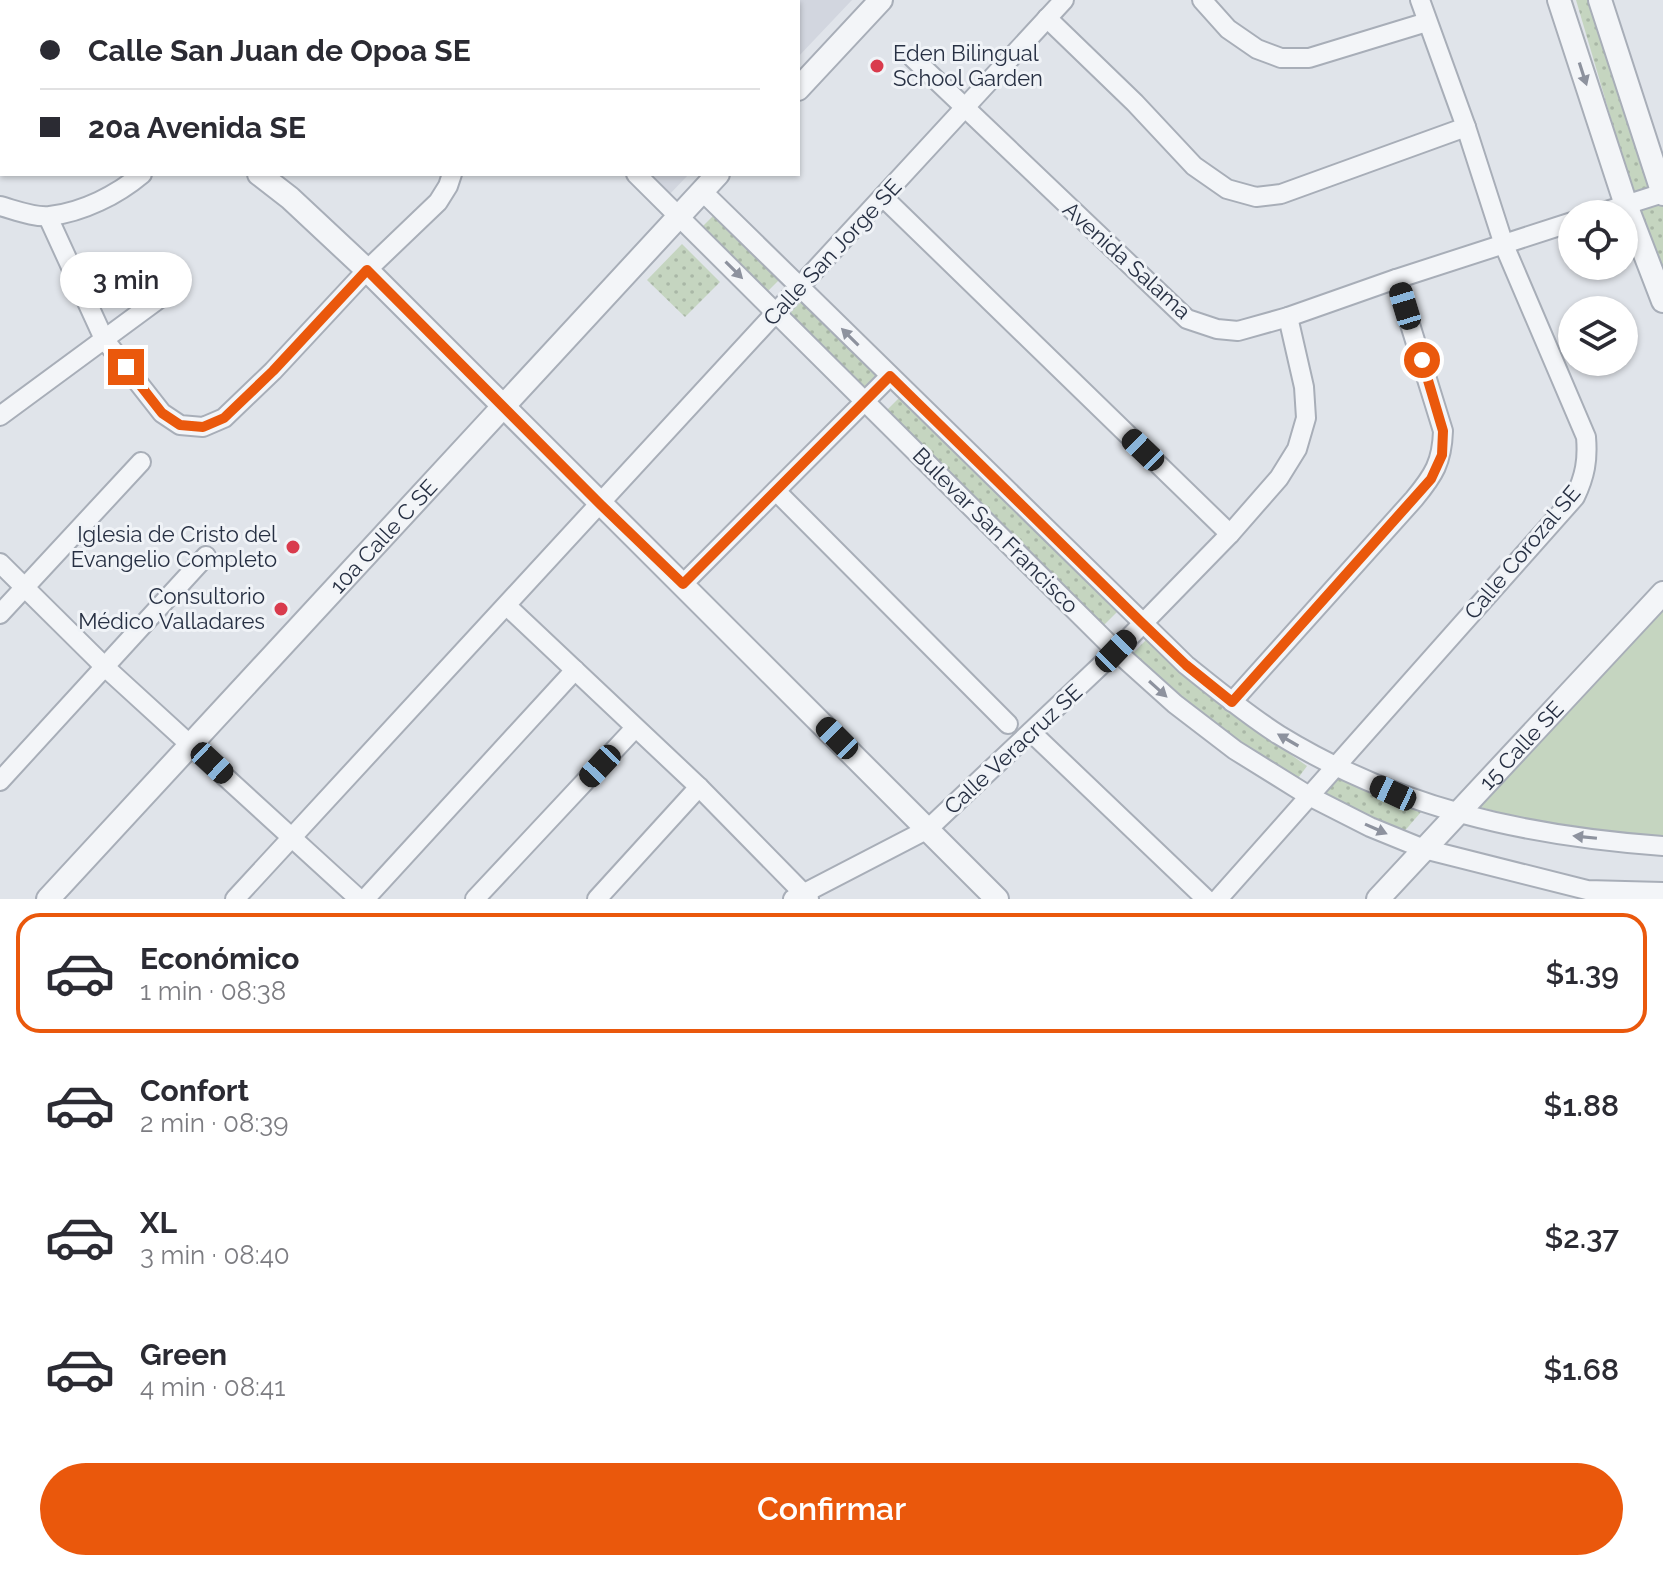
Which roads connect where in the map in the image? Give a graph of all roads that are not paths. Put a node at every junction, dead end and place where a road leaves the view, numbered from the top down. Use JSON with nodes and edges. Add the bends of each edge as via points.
{"nodes":[{"id":1,"x":881,"y":0,"type":"edge"},
{"id":2,"x":1064,"y":0,"type":"edge"},
{"id":3,"x":1202,"y":0,"type":"edge"},
{"id":4,"x":1420,"y":0,"type":"edge"},
{"id":5,"x":1559,"y":0,"type":"edge"},
{"id":6,"x":1600,"y":0,"type":"edge"},
{"id":7,"x":1047,"y":18,"type":"junction"},
{"id":8,"x":1427,"y":22,"type":"junction"},
{"id":9,"x":913,"y":58,"type":"dead end"},
{"id":10,"x":800,"y":87,"type":"edge"},
{"id":11,"x":965,"y":108,"type":"junction"},
{"id":12,"x":1466,"y":127,"type":"junction"},
{"id":13,"x":140,"y":176,"type":"edge"},
{"id":14,"x":262,"y":176,"type":"edge"},
{"id":15,"x":451,"y":176,"type":"edge"},
{"id":16,"x":638,"y":176,"type":"edge"},
{"id":17,"x":716,"y":176,"type":"edge"},
{"id":18,"x":702,"y":191,"type":"junction"},
{"id":19,"x":1663,"y":194,"type":"edge"},
{"id":20,"x":883,"y":197,"type":"junction"},
{"id":21,"x":1624,"y":200,"type":"edge"},
{"id":22,"x":1638,"y":201,"type":"edge"},
{"id":23,"x":0,"y":206,"type":"edge"},
{"id":24,"x":678,"y":216,"type":"junction"},
{"id":25,"x":48,"y":217,"type":"junction"},
{"id":26,"x":1558,"y":227,"type":"edge"},
{"id":27,"x":1638,"y":236,"type":"edge"},
{"id":28,"x":1504,"y":245,"type":"junction"},
{"id":29,"x":367,"y":270,"type":"junction"},
{"id":30,"x":1396,"y":279,"type":"junction"},
{"id":31,"x":800,"y":288,"type":"junction"},
{"id":32,"x":171,"y":290,"type":"dead end"},
{"id":33,"x":1663,"y":301,"type":"edge"},
{"id":34,"x":777,"y":313,"type":"junction"},
{"id":35,"x":1288,"y":317,"type":"junction"},
{"id":36,"x":104,"y":339,"type":"junction"},
{"id":37,"x":890,"y":376,"type":"junction"},
{"id":38,"x":865,"y":400,"type":"junction"},
{"id":39,"x":504,"y":407,"type":"junction"},
{"id":40,"x":0,"y":416,"type":"edge"},
{"id":41,"x":141,"y":462,"type":"dead end"},
{"id":42,"x":776,"y":491,"type":"junction"},
{"id":43,"x":601,"y":505,"type":"junction"},
{"id":44,"x":1230,"y":534,"type":"junction"},
{"id":45,"x":206,"y":556,"type":"dead end"},
{"id":46,"x":0,"y":563,"type":"edge"},
{"id":47,"x":683,"y":584,"type":"junction"},
{"id":48,"x":24,"y":587,"type":"junction"},
{"id":49,"x":1663,"y":593,"type":"edge"},
{"id":50,"x":507,"y":606,"type":"junction"},
{"id":51,"x":0,"y":614,"type":"edge"},
{"id":52,"x":1142,"y":623,"type":"junction"},
{"id":53,"x":1116,"y":651,"type":"junction"},
{"id":54,"x":105,"y":667,"type":"junction"},
{"id":55,"x":575,"y":670,"type":"junction"},
{"id":56,"x":1232,"y":702,"type":"junction"},
{"id":57,"x":1008,"y":724,"type":"dead end"},
{"id":58,"x":635,"y":728,"type":"junction"},
{"id":59,"x":1031,"y":732,"type":"junction"},
{"id":60,"x":191,"y":744,"type":"junction"},
{"id":61,"x":1334,"y":766,"type":"junction"},
{"id":62,"x":0,"y":781,"type":"edge"},
{"id":63,"x":699,"y":787,"type":"junction"},
{"id":64,"x":1309,"y":796,"type":"junction"},
{"id":65,"x":1456,"y":814,"type":"junction"},
{"id":66,"x":928,"y":829,"type":"junction"},
{"id":67,"x":292,"y":837,"type":"junction"},
{"id":68,"x":1663,"y":846,"type":"edge"},
{"id":69,"x":1424,"y":849,"type":"junction"},
{"id":70,"x":1663,"y":892,"type":"edge"},
{"id":71,"x":802,"y":897,"type":"edge"},
{"id":72,"x":48,"y":899,"type":"edge"},
{"id":73,"x":235,"y":899,"type":"edge"},
{"id":74,"x":359,"y":899,"type":"edge"},
{"id":75,"x":365,"y":899,"type":"edge"},
{"id":76,"x":475,"y":899,"type":"edge"},
{"id":77,"x":597,"y":899,"type":"edge"},
{"id":78,"x":997,"y":899,"type":"edge"},
{"id":79,"x":1206,"y":899,"type":"edge"},
{"id":80,"x":1218,"y":899,"type":"edge"},
{"id":81,"x":1378,"y":899,"type":"edge"}],
"edges":[{"from":1,"to":10,"type":"street"},
{"from":2,"to":7,"type":"street","name":"Calle San Jorge SE"},
{"from":3,"to":8,"type":"street","via":[[1228,29],[1281,58],[1309,58]]},
{"from":4,"to":8,"type":"street","name":"Calle Corozal SE"},
{"from":5,"to":21,"type":"street","one_way":true},
{"from":6,"to":19,"type":"street"},
{"from":7,"to":11,"type":"street","name":"Calle San Jorge SE"},
{"from":7,"to":12,"type":"street","via":[[1194,166],[1227,189],[1256,197],[1281,194]]},
{"from":8,"to":12,"type":"street","name":"Calle Corozal SE"},
{"from":9,"to":11,"type":"street","name":"Avenida Salama"},
{"from":11,"to":20,"type":"street","name":"Calle San Jorge SE"},
{"from":11,"to":35,"type":"street","name":"Avenida Salama","via":[[1187,319],[1238,331]]},
{"from":12,"to":28,"type":"street","name":"Calle Corozal SE"},
{"from":13,"to":25,"type":"street","via":[[94,203]]},
{"from":14,"to":29,"type":"street"},
{"from":15,"to":29,"type":"street","via":[[438,202]]},
{"from":16,"to":24,"type":"street","name":"Bulevar San Francisco"},
{"from":17,"to":18,"type":"street","name":"10a Calle C SE"},
{"from":18,"to":24,"type":"street","name":"10a Calle C SE"},
{"from":18,"to":31,"type":"street","name":"Bulevar San Francisco"},
{"from":19,"to":22,"type":"street"},
{"from":20,"to":31,"type":"street","name":"Calle San Jorge SE"},
{"from":20,"to":44,"type":"street"},
{"from":23,"to":25,"type":"street"},
{"from":24,"to":34,"type":"street","name":"Bulevar San Francisco","one_way":true},
{"from":24,"to":39,"type":"street","name":"10a Calle C SE"},
{"from":25,"to":36,"type":"street"},
{"from":26,"to":28,"type":"street","name":"Avenida Salama"},
{"from":27,"to":33,"type":"street"},
{"from":28,"to":30,"type":"street","name":"Avenida Salama"},
{"from":28,"to":61,"type":"street","name":"Calle Corozal SE","via":[[1586,437],[1585,475],[1575,497]]},
{"from":29,"to":36,"type":"street","via":[[224,418],[203,427],[180,425],[162,413]]},
{"from":29,"to":39,"type":"street"},
{"from":30,"to":35,"type":"street","name":"Avenida Salama"},
{"from":30,"to":56,"type":"street","via":[[1443,431],[1442,455],[1414,499]]},
{"from":31,"to":34,"type":"street","name":"Calle San Jorge SE"},
{"from":37,"to":31,"type":"street","name":"Bulevar San Francisco","one_way":true},
{"from":32,"to":36,"type":"street"},
{"from":34,"to":38,"type":"street","name":"Bulevar San Francisco"},
{"from":34,"to":43,"type":"street","name":"Calle San Jorge SE"},
{"from":35,"to":44,"type":"street","name":"Calle Veracruz SE","via":[[1306,418],[1297,449],[1279,478]]},
{"from":36,"to":40,"type":"street"},
{"from":37,"to":38,"type":"street"},
{"from":37,"to":52,"type":"street","name":"Bulevar San Francisco"},
{"from":38,"to":42,"type":"street"},
{"from":38,"to":53,"type":"street","name":"Bulevar San Francisco"},
{"from":39,"to":43,"type":"street"},
{"from":39,"to":60,"type":"street","name":"10a Calle C SE"},
{"from":41,"to":48,"type":"street"},
{"from":42,"to":47,"type":"street"},
{"from":42,"to":57,"type":"street"},
{"from":43,"to":47,"type":"street"},
{"from":43,"to":50,"type":"street","name":"Calle San Jorge SE"},
{"from":44,"to":52,"type":"street","name":"Calle Veracruz SE"},
{"from":45,"to":54,"type":"street"},
{"from":46,"to":48,"type":"street"},
{"from":47,"to":66,"type":"street"},
{"from":48,"to":51,"type":"street"},
{"from":48,"to":54,"type":"street"},
{"from":49,"to":65,"type":"street","name":"15 Calle SE"},
{"from":50,"to":55,"type":"street"},
{"from":50,"to":67,"type":"street","name":"Calle San Jorge SE"},
{"from":52,"to":53,"type":"street","name":"Calle Veracruz SE"},
{"from":52,"to":56,"type":"street","name":"Bulevar San Francisco"},
{"from":53,"to":59,"type":"street","name":"Calle Veracruz SE"},
{"from":53,"to":64,"type":"street","name":"Bulevar San Francisco","one_way":true,"via":[[1235,750]]},
{"from":54,"to":60,"type":"street"},
{"from":54,"to":62,"type":"street"},
{"from":55,"to":58,"type":"street"},
{"from":55,"to":75,"type":"street"},
{"from":61,"to":56,"type":"street","name":"Bulevar San Francisco","one_way":true},
{"from":58,"to":63,"type":"street"},
{"from":58,"to":76,"type":"street"},
{"from":59,"to":66,"type":"street","name":"Calle Veracruz SE"},
{"from":59,"to":79,"type":"street"},
{"from":60,"to":67,"type":"street"},
{"from":60,"to":72,"type":"street","name":"10a Calle C SE"},
{"from":61,"to":64,"type":"street","name":"Calle Corozal SE"},
{"from":61,"to":65,"type":"street","name":"Bulevar San Francisco"},
{"from":63,"to":71,"type":"street"},
{"from":63,"to":77,"type":"street"},
{"from":64,"to":69,"type":"street","name":"Bulevar San Francisco","one_way":true},
{"from":64,"to":80,"type":"street","name":"Calle Corozal SE"},
{"from":68,"to":65,"type":"street","name":"Bulevar San Francisco","one_way":true,"via":[[1561,835]]},
{"from":65,"to":69,"type":"street","name":"15 Calle SE"},
{"from":66,"to":71,"type":"street","name":"Calle Veracruz SE"},
{"from":66,"to":78,"type":"street"},
{"from":67,"to":73,"type":"street","name":"Calle San Jorge SE"},
{"from":67,"to":74,"type":"street"},
{"from":69,"to":70,"type":"street","name":"Bulevar San Francisco","via":[[1587,890]]},
{"from":69,"to":81,"type":"street","name":"15 Calle SE"}]}
